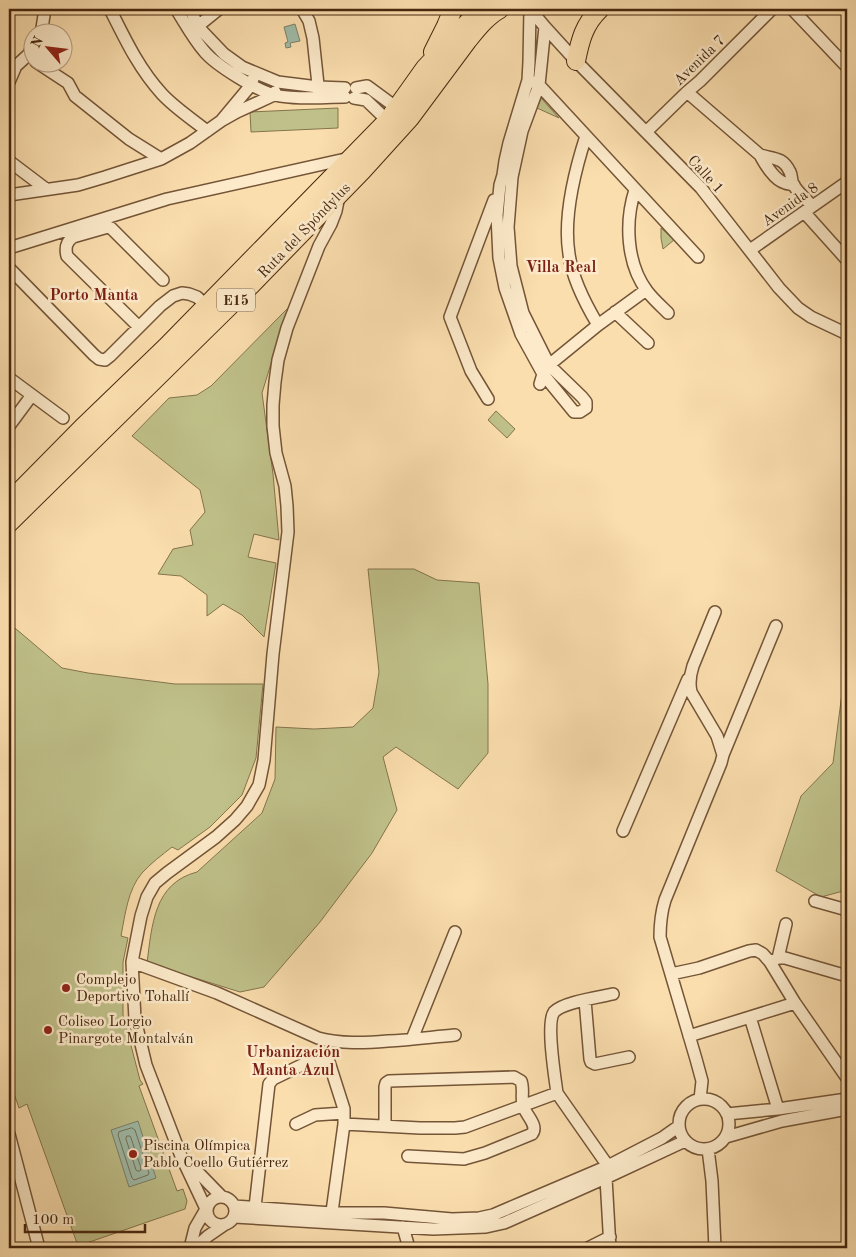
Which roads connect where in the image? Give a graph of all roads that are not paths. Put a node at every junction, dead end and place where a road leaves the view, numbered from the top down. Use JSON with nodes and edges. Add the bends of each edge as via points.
{"nodes":[{"id":1,"x":45,"y":9,"type":"edge"},
{"id":2,"x":110,"y":9,"type":"edge"},
{"id":3,"x":176,"y":9,"type":"edge"},
{"id":4,"x":190,"y":9,"type":"edge"},
{"id":5,"x":219,"y":9,"type":"edge"},
{"id":6,"x":302,"y":9,"type":"edge"},
{"id":7,"x":452,"y":9,"type":"edge"},
{"id":8,"x":482,"y":9,"type":"edge"},
{"id":9,"x":500,"y":9,"type":"edge"},
{"id":10,"x":530,"y":9,"type":"edge"},
{"id":11,"x":600,"y":9,"type":"edge"},
{"id":12,"x":772,"y":9,"type":"edge"},
{"id":13,"x":792,"y":9,"type":"edge"},
{"id":14,"x":43,"y":22,"type":"edge"},
{"id":15,"x":545,"y":27,"type":"junction"},
{"id":16,"x":195,"y":29,"type":"junction"},
{"id":17,"x":576,"y":61,"type":"junction"},
{"id":18,"x":12,"y":65,"type":"edge"},
{"id":19,"x":847,"y":67,"type":"edge"},
{"id":20,"x":425,"y":68,"type":"junction"},
{"id":21,"x":53,"y":72,"type":"edge"},
{"id":22,"x":255,"y":73,"type":"junction"},
{"id":23,"x":528,"y":80,"type":"junction"},
{"id":24,"x":9,"y":82,"type":"edge"},
{"id":25,"x":278,"y":82,"type":"junction"},
{"id":26,"x":251,"y":85,"type":"junction"},
{"id":27,"x":539,"y":85,"type":"junction"},
{"id":28,"x":319,"y":92,"type":"junction"},
{"id":29,"x":357,"y":92,"type":"junction"},
{"id":30,"x":687,"y":92,"type":"junction"},
{"id":31,"x":274,"y":95,"type":"junction"},
{"id":32,"x":398,"y":120,"type":"junction"},
{"id":33,"x":221,"y":121,"type":"junction"},
{"id":34,"x":518,"y":129,"type":"junction"},
{"id":35,"x":206,"y":131,"type":"junction"},
{"id":36,"x":646,"y":132,"type":"junction"},
{"id":37,"x":586,"y":136,"type":"junction"},
{"id":38,"x":352,"y":157,"type":"junction"},
{"id":39,"x":161,"y":158,"type":"junction"},
{"id":40,"x":9,"y":161,"type":"edge"},
{"id":41,"x":505,"y":179,"type":"junction"},
{"id":42,"x":847,"y":182,"type":"edge"},
{"id":43,"x":333,"y":188,"type":"junction"},
{"id":44,"x":46,"y":189,"type":"junction"},
{"id":45,"x":635,"y":190,"type":"junction"},
{"id":46,"x":9,"y":195,"type":"edge"},
{"id":47,"x":808,"y":209,"type":"junction"},
{"id":48,"x":9,"y":248,"type":"edge"},
{"id":49,"x":750,"y":250,"type":"junction"},
{"id":50,"x":845,"y":252,"type":"edge"},
{"id":51,"x":698,"y":257,"type":"dead end"},
{"id":52,"x":9,"y":268,"type":"edge"},
{"id":53,"x":163,"y":280,"type":"dead end"},
{"id":54,"x":646,"y":290,"type":"junction"},
{"id":55,"x":213,"y":311,"type":"junction"},
{"id":56,"x":615,"y":312,"type":"junction"},
{"id":57,"x":668,"y":314,"type":"dead end"},
{"id":58,"x":598,"y":325,"type":"junction"},
{"id":59,"x":139,"y":327,"type":"junction"},
{"id":60,"x":847,"y":334,"type":"edge"},
{"id":61,"x":648,"y":343,"type":"dead end"},
{"id":62,"x":9,"y":378,"type":"edge"},
{"id":63,"x":32,"y":396,"type":"junction"},
{"id":64,"x":488,"y":400,"type":"dead end"},
{"id":65,"x":63,"y":418,"type":"dead end"},
{"id":66,"x":9,"y":426,"type":"edge"},
{"id":67,"x":9,"y":502,"type":"edge"},
{"id":68,"x":9,"y":523,"type":"edge"},
{"id":69,"x":715,"y":612,"type":"dead end"},
{"id":70,"x":776,"y":626,"type":"dead end"},
{"id":71,"x":691,"y":672,"type":"junction"},
{"id":72,"x":723,"y":755,"type":"junction"},
{"id":73,"x":623,"y":831,"type":"dead end"},
{"id":74,"x":815,"y":901,"type":"dead end"},
{"id":75,"x":847,"y":910,"type":"edge"},
{"id":76,"x":786,"y":924,"type":"dead end"},
{"id":77,"x":455,"y":932,"type":"dead end"},
{"id":78,"x":774,"y":960,"type":"junction"},
{"id":79,"x":132,"y":962,"type":"junction"},
{"id":80,"x":671,"y":974,"type":"junction"},
{"id":81,"x":847,"y":976,"type":"edge"},
{"id":82,"x":614,"y":994,"type":"dead end"},
{"id":83,"x":585,"y":1000,"type":"junction"},
{"id":84,"x":795,"y":1004,"type":"junction"},
{"id":85,"x":750,"y":1017,"type":"junction"},
{"id":86,"x":455,"y":1035,"type":"dead end"},
{"id":87,"x":689,"y":1036,"type":"junction"},
{"id":88,"x":412,"y":1039,"type":"junction"},
{"id":89,"x":326,"y":1040,"type":"junction"},
{"id":90,"x":629,"y":1057,"type":"dead end"},
{"id":91,"x":329,"y":1062,"type":"junction"},
{"id":92,"x":847,"y":1078,"type":"edge"},
{"id":93,"x":557,"y":1093,"type":"junction"},
{"id":94,"x":700,"y":1099,"type":"junction"},
{"id":95,"x":847,"y":1099,"type":"edge"},
{"id":96,"x":523,"y":1106,"type":"junction"},
{"id":97,"x":778,"y":1109,"type":"junction"},
{"id":98,"x":847,"y":1109,"type":"edge"},
{"id":99,"x":727,"y":1114,"type":"junction"},
{"id":100,"x":344,"y":1118,"type":"junction"},
{"id":101,"x":296,"y":1124,"type":"dead end"},
{"id":102,"x":385,"y":1126,"type":"junction"},
{"id":103,"x":679,"y":1126,"type":"junction"},
{"id":104,"x":9,"y":1134,"type":"edge"},
{"id":105,"x":726,"y":1137,"type":"junction"},
{"id":106,"x":685,"y":1141,"type":"junction"},
{"id":107,"x":708,"y":1149,"type":"junction"},
{"id":108,"x":181,"y":1156,"type":"junction"},
{"id":109,"x":408,"y":1156,"type":"dead end"},
{"id":110,"x":607,"y":1172,"type":"junction"},
{"id":111,"x":222,"y":1197,"type":"junction"},
{"id":112,"x":255,"y":1208,"type":"junction"},
{"id":113,"x":206,"y":1209,"type":"junction"},
{"id":114,"x":234,"y":1211,"type":"junction"},
{"id":115,"x":331,"y":1218,"type":"junction"},
{"id":116,"x":224,"y":1225,"type":"junction"},
{"id":117,"x":404,"y":1227,"type":"junction"},
{"id":118,"x":610,"y":1243,"type":"edge"},
{"id":119,"x":39,"y":1248,"type":"edge"},
{"id":120,"x":190,"y":1248,"type":"edge"},
{"id":121,"x":195,"y":1248,"type":"edge"},
{"id":122,"x":409,"y":1248,"type":"edge"},
{"id":123,"x":588,"y":1248,"type":"edge"},
{"id":124,"x":714,"y":1248,"type":"edge"}],
"edges":[{"from":1,"to":14,"type":"street"},
{"from":2,"to":35,"type":"street","via":[[140,67],[152,83],[177,109]]},
{"from":3,"to":16,"type":"street"},
{"from":4,"to":16,"type":"street"},
{"from":5,"to":16,"type":"street"},
{"from":6,"to":28,"type":"street","via":[[313,38]]},
{"from":7,"to":20,"type":"highway"},
{"from":8,"to":20,"type":"highway","name":"Ruta del Spóndylus","number":"E15"},
{"from":9,"to":32,"type":"highway","name":"Ruta del Spóndylus","number":"E15","via":[[488,18]]},
{"from":10,"to":15,"type":"street","name":"Calle 1"},
{"from":10,"to":23,"type":"street"},
{"from":11,"to":17,"type":"highway","via":[[584,30]]},
{"from":12,"to":30,"type":"street","name":"Avenida 7"},
{"from":13,"to":19,"type":"street"},
{"from":15,"to":17,"type":"street","name":"Calle 1"},
{"from":15,"to":27,"type":"street"},
{"from":16,"to":22,"type":"street","via":[[224,54]]},
{"from":16,"to":26,"type":"street","via":[[205,52]]},
{"from":17,"to":36,"type":"street","name":"Calle 1"},
{"from":18,"to":24,"type":"street"},
{"from":20,"to":32,"type":"highway","name":"Ruta del Spóndylus","number":"E15"},
{"from":21,"to":39,"type":"street","via":[[68,83],[75,96],[129,139]]},
{"from":22,"to":25,"type":"street"},
{"from":22,"to":26,"type":"street"},
{"from":23,"to":27,"type":"street"},
{"from":23,"to":34,"type":"street"},
{"from":25,"to":28,"type":"street"},
{"from":25,"to":31,"type":"street"},
{"from":26,"to":31,"type":"street"},
{"from":26,"to":33,"type":"street"},
{"from":27,"to":34,"type":"street"},
{"from":27,"to":37,"type":"street"},
{"from":28,"to":29,"type":"street"},
{"from":28,"to":31,"type":"street","via":[[304,98]]},
{"from":29,"to":32,"type":"street"},
{"from":29,"to":32,"type":"street"},
{"from":30,"to":36,"type":"street","name":"Avenida 7"},
{"from":30,"to":47,"type":"street","via":[[760,155],[769,170],[785,184],[794,185]]},
{"from":31,"to":33,"type":"street"},
{"from":32,"to":38,"type":"highway","name":"Ruta del Spóndylus","number":"E15"},
{"from":32,"to":43,"type":"highway","name":"Ruta del Spóndylus","number":"E15"},
{"from":33,"to":35,"type":"street"},
{"from":34,"to":41,"type":"street"},
{"from":35,"to":39,"type":"street"},
{"from":36,"to":49,"type":"street","name":"Calle 1","via":[[701,188]]},
{"from":37,"to":45,"type":"street"},
{"from":37,"to":58,"type":"street","via":[[572,190],[569,254],[586,306]]},
{"from":38,"to":43,"type":"highway","name":"Ruta del Spóndylus","number":"E15"},
{"from":38,"to":48,"type":"street","via":[[167,199]]},
{"from":39,"to":44,"type":"street","via":[[106,178]]},
{"from":40,"to":44,"type":"street"},
{"from":41,"to":58,"type":"street","via":[[503,227],[506,267],[519,315],[544,374]]},
{"from":41,"to":64,"type":"street","via":[[450,317],[471,371]]},
{"from":42,"to":47,"type":"street","name":"Avenida 8"},
{"from":43,"to":55,"type":"highway","name":"Ruta del Spóndylus","number":"E15","via":[[250,286]]},
{"from":43,"to":79,"type":"street","via":[[336,211],[287,328],[278,360],[273,426],[285,486],[288,532],[260,785],[235,820],[156,883],[141,916]]},
{"from":44,"to":46,"type":"street"},
{"from":45,"to":51,"type":"street"},
{"from":45,"to":54,"type":"street","via":[[629,213],[629,242],[635,269]]},
{"from":47,"to":49,"type":"street","name":"Avenida 8"},
{"from":47,"to":50,"type":"street"},
{"from":49,"to":60,"type":"street","name":"Calle 1","via":[[798,308]]},
{"from":52,"to":59,"type":"street","via":[[99,359],[105,360]]},
{"from":53,"to":59,"type":"street","via":[[111,228],[73,237],[66,245],[67,256]]},
{"from":54,"to":56,"type":"street"},
{"from":54,"to":57,"type":"street"},
{"from":55,"to":59,"type":"street","via":[[197,297],[182,293],[160,306]]},
{"from":55,"to":67,"type":"highway","name":"Ruta del Spóndylus","number":"E15"},
{"from":55,"to":68,"type":"highway","name":"Ruta del Spóndylus","number":"E15"},
{"from":56,"to":58,"type":"street"},
{"from":56,"to":61,"type":"street"},
{"from":62,"to":63,"type":"street"},
{"from":63,"to":65,"type":"street"},
{"from":63,"to":66,"type":"street"},
{"from":69,"to":71,"type":"street"},
{"from":70,"to":72,"type":"street"},
{"from":71,"to":72,"type":"street","via":[[690,692],[717,736]]},
{"from":71,"to":73,"type":"street"},
{"from":72,"to":80,"type":"street","via":[[662,910],[660,937]]},
{"from":74,"to":75,"type":"street"},
{"from":76,"to":78,"type":"street"},
{"from":77,"to":88,"type":"street"},
{"from":78,"to":80,"type":"street","via":[[756,950]]},
{"from":78,"to":81,"type":"street","via":[[785,958]]},
{"from":78,"to":84,"type":"street"},
{"from":79,"to":89,"type":"street","via":[[217,993]]},
{"from":79,"to":108,"type":"street","via":[[135,1019],[146,1065]]},
{"from":80,"to":87,"type":"street"},
{"from":82,"to":83,"type":"street"},
{"from":83,"to":90,"type":"street","via":[[591,1062],[595,1064]]},
{"from":83,"to":93,"type":"street","via":[[559,1009],[550,1025]]},
{"from":84,"to":85,"type":"street"},
{"from":84,"to":92,"type":"street"},
{"from":85,"to":87,"type":"street"},
{"from":85,"to":97,"type":"street"},
{"from":86,"to":88,"type":"street"},
{"from":87,"to":94,"type":"street","via":[[702,1081]]},
{"from":88,"to":89,"type":"street","via":[[362,1043]]},
{"from":89,"to":91,"type":"street"},
{"from":91,"to":100,"type":"street"},
{"from":91,"to":112,"type":"street","via":[[304,1064],[269,1084]]},
{"from":93,"to":96,"type":"street"},
{"from":93,"to":110,"type":"street"},
{"from":94,"to":99,"type":"street","via":[[716,1102]]},
{"from":94,"to":103,"type":"street","via":[[682,1112]]},
{"from":95,"to":97,"type":"street"},
{"from":96,"to":102,"type":"street","via":[[465,1127]]},
{"from":96,"to":102,"type":"street","via":[[523,1086],[514,1077],[388,1081],[385,1087]]},
{"from":96,"to":109,"type":"street","via":[[535,1127],[532,1134],[464,1159]]},
{"from":97,"to":99,"type":"street"},
{"from":98,"to":105,"type":"street","via":[[782,1121]]},
{"from":99,"to":105,"type":"street","via":[[729,1130]]},
{"from":100,"to":101,"type":"street","via":[[315,1115]]},
{"from":100,"to":102,"type":"street"},
{"from":100,"to":115,"type":"street"},
{"from":103,"to":106,"type":"street"},
{"from":103,"to":110,"type":"street"},
{"from":104,"to":119,"type":"street"},
{"from":105,"to":107,"type":"street","via":[[716,1147]]},
{"from":106,"to":107,"type":"street","via":[[700,1149]]},
{"from":106,"to":110,"type":"street"},
{"from":107,"to":124,"type":"street"},
{"from":108,"to":111,"type":"street"},
{"from":108,"to":113,"type":"street"},
{"from":110,"to":115,"type":"street","via":[[479,1218],[384,1213]]},
{"from":110,"to":117,"type":"street","via":[[504,1223],[469,1228]]},
{"from":110,"to":118,"type":"street"},
{"from":111,"to":113,"type":"street","via":[[214,1198]]},
{"from":111,"to":114,"type":"street","via":[[230,1200]]},
{"from":112,"to":114,"type":"street"},
{"from":112,"to":115,"type":"street"},
{"from":113,"to":116,"type":"street","via":[[211,1222]]},
{"from":113,"to":120,"type":"street","via":[[195,1228]]},
{"from":114,"to":115,"type":"street"},
{"from":114,"to":116,"type":"street"},
{"from":115,"to":117,"type":"street"},
{"from":116,"to":121,"type":"street"},
{"from":117,"to":122,"type":"street"},
{"from":118,"to":123,"type":"street"}]}
